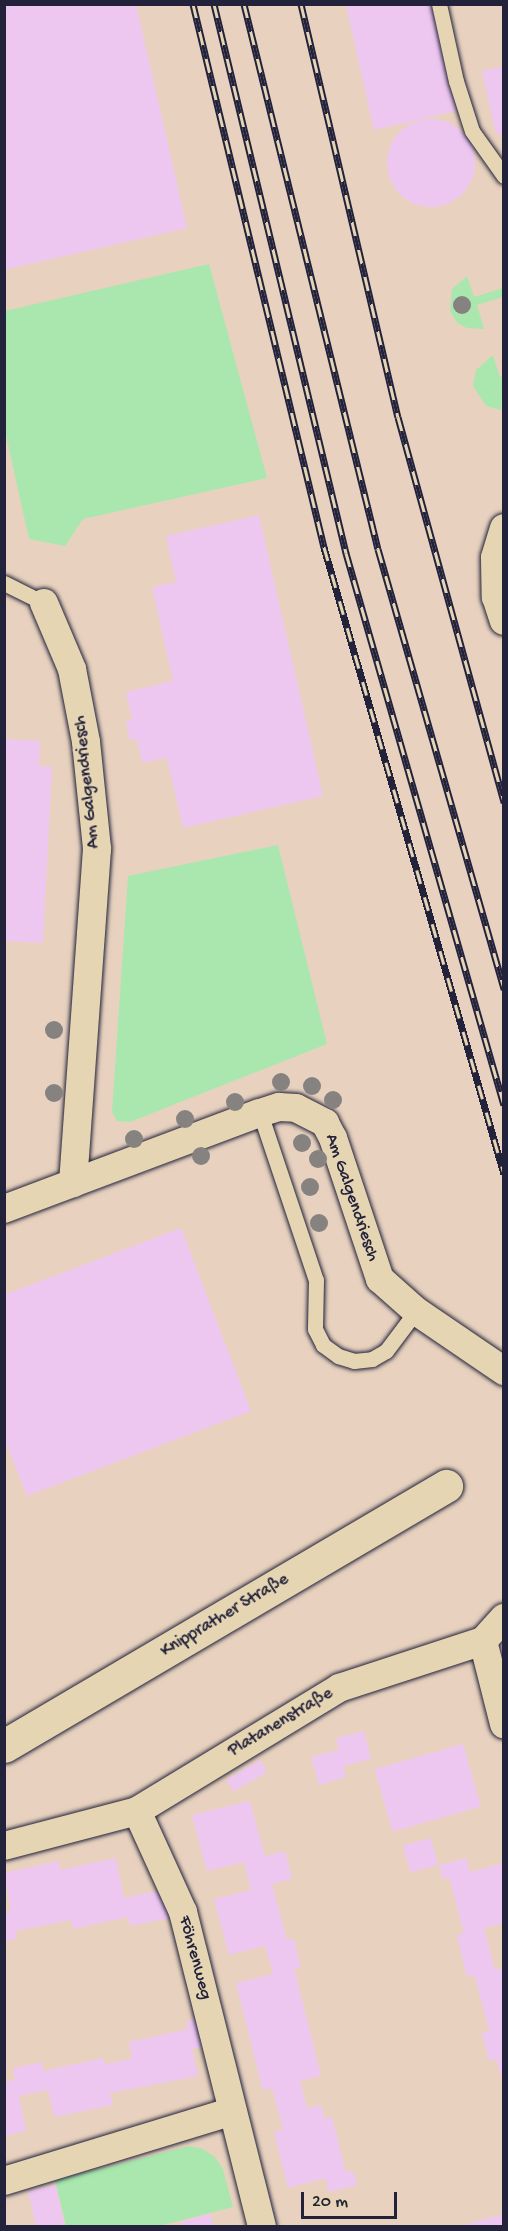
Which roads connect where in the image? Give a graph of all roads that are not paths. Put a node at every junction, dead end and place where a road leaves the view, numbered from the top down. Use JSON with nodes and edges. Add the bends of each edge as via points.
{"nodes":[{"id":1,"x":439,"y":4,"type":"edge"},
{"id":2,"x":504,"y":176,"type":"edge"},
{"id":3,"x":504,"y":528,"type":"edge"},
{"id":4,"x":4,"y":582,"type":"edge"},
{"id":5,"x":44,"y":603,"type":"joint"},
{"id":6,"x":504,"y":621,"type":"edge"},
{"id":7,"x":260,"y":1113,"type":"junction"},
{"id":8,"x":73,"y":1183,"type":"junction"},
{"id":9,"x":4,"y":1209,"type":"edge"},
{"id":10,"x":416,"y":1311,"type":"junction"},
{"id":11,"x":504,"y":1371,"type":"edge"},
{"id":12,"x":446,"y":1486,"type":"dead end"},
{"id":13,"x":504,"y":1618,"type":"edge"},
{"id":14,"x":483,"y":1641,"type":"junction"},
{"id":15,"x":504,"y":1724,"type":"edge"},
{"id":16,"x":4,"y":1746,"type":"edge"},
{"id":17,"x":137,"y":1811,"type":"junction"},
{"id":18,"x":4,"y":1846,"type":"edge"},
{"id":19,"x":233,"y":2111,"type":"junction"},
{"id":20,"x":4,"y":2181,"type":"edge"},
{"id":21,"x":262,"y":2226,"type":"edge"}],
"edges":[{"from":1,"to":2,"type":"lane","via":[[456,81],[472,130]]},
{"from":3,"to":6,"type":"street","via":[[495,558],[496,597]]},
{"from":4,"to":5,"type":"lane"},
{"from":5,"to":8,"type":"street","name":"Am Galgendriesch","via":[[72,669],[87,742],[97,849]]},
{"from":7,"to":8,"type":"street","name":"Am Galgendriesch"},
{"from":7,"to":10,"type":"street","name":"Am Galgendriesch","via":[[279,1107],[296,1108],[325,1124],[380,1279]]},
{"from":7,"to":10,"type":"lane","via":[[316,1280],[315,1329],[323,1345],[354,1361],[372,1359],[386,1351]]},
{"from":8,"to":9,"type":"street","name":"Am Galgendriesch"},
{"from":10,"to":11,"type":"street","name":"Am Galgendriesch"},
{"from":12,"to":16,"type":"main road","name":"Knipprather Straße"},
{"from":13,"to":14,"type":"street"},
{"from":14,"to":15,"type":"street"},
{"from":14,"to":17,"type":"street","name":"Platanenstraße","via":[[339,1688]]},
{"from":17,"to":18,"type":"street","name":"Platanenstraße"},
{"from":17,"to":19,"type":"street","name":"Föhrenweg","via":[[183,1912]]},
{"from":19,"to":20,"type":"street"},
{"from":19,"to":21,"type":"street","name":"Föhrenweg"}]}
